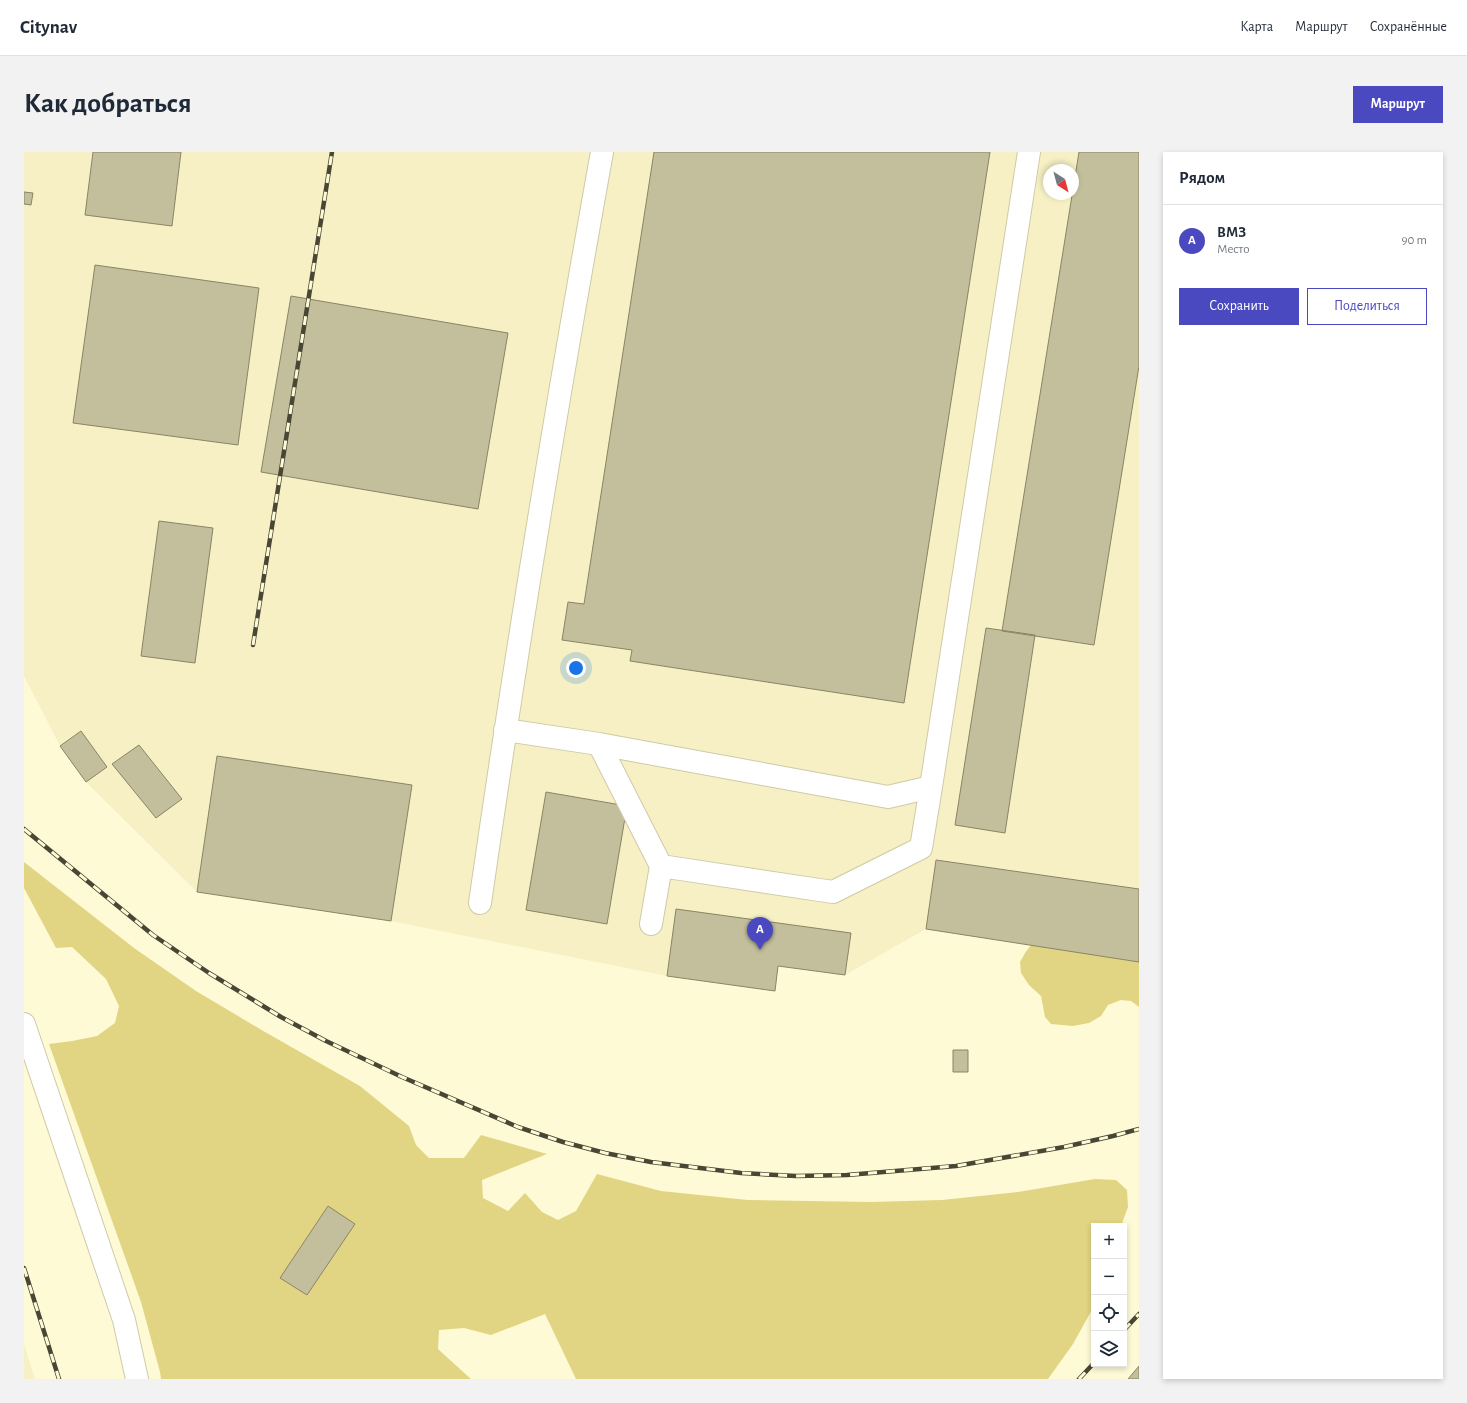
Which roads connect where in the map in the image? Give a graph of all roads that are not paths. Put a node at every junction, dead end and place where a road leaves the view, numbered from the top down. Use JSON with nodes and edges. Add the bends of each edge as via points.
{"nodes":[{"id":1,"x":602,"y":152,"type":"edge"},
{"id":2,"x":1029,"y":152,"type":"edge"},
{"id":3,"x":505,"y":730,"type":"junction"},
{"id":4,"x":599,"y":744,"type":"junction"},
{"id":5,"x":931,"y":787,"type":"junction"},
{"id":6,"x":661,"y":866,"type":"junction"},
{"id":7,"x":480,"y":903,"type":"dead end"},
{"id":8,"x":651,"y":924,"type":"dead end"},
{"id":9,"x":24,"y":1024,"type":"edge"},
{"id":10,"x":137,"y":1379,"type":"edge"}],
"edges":[{"from":1,"to":3,"type":"lane"},
{"from":2,"to":5,"type":"lane"},
{"from":3,"to":4,"type":"lane"},
{"from":3,"to":7,"type":"lane"},
{"from":4,"to":5,"type":"lane","via":[[888,797]]},
{"from":4,"to":6,"type":"lane"},
{"from":5,"to":6,"type":"lane","via":[[921,848],[833,892]]},
{"from":6,"to":8,"type":"lane"},
{"from":9,"to":10,"type":"lane","via":[[124,1320]]}]}
